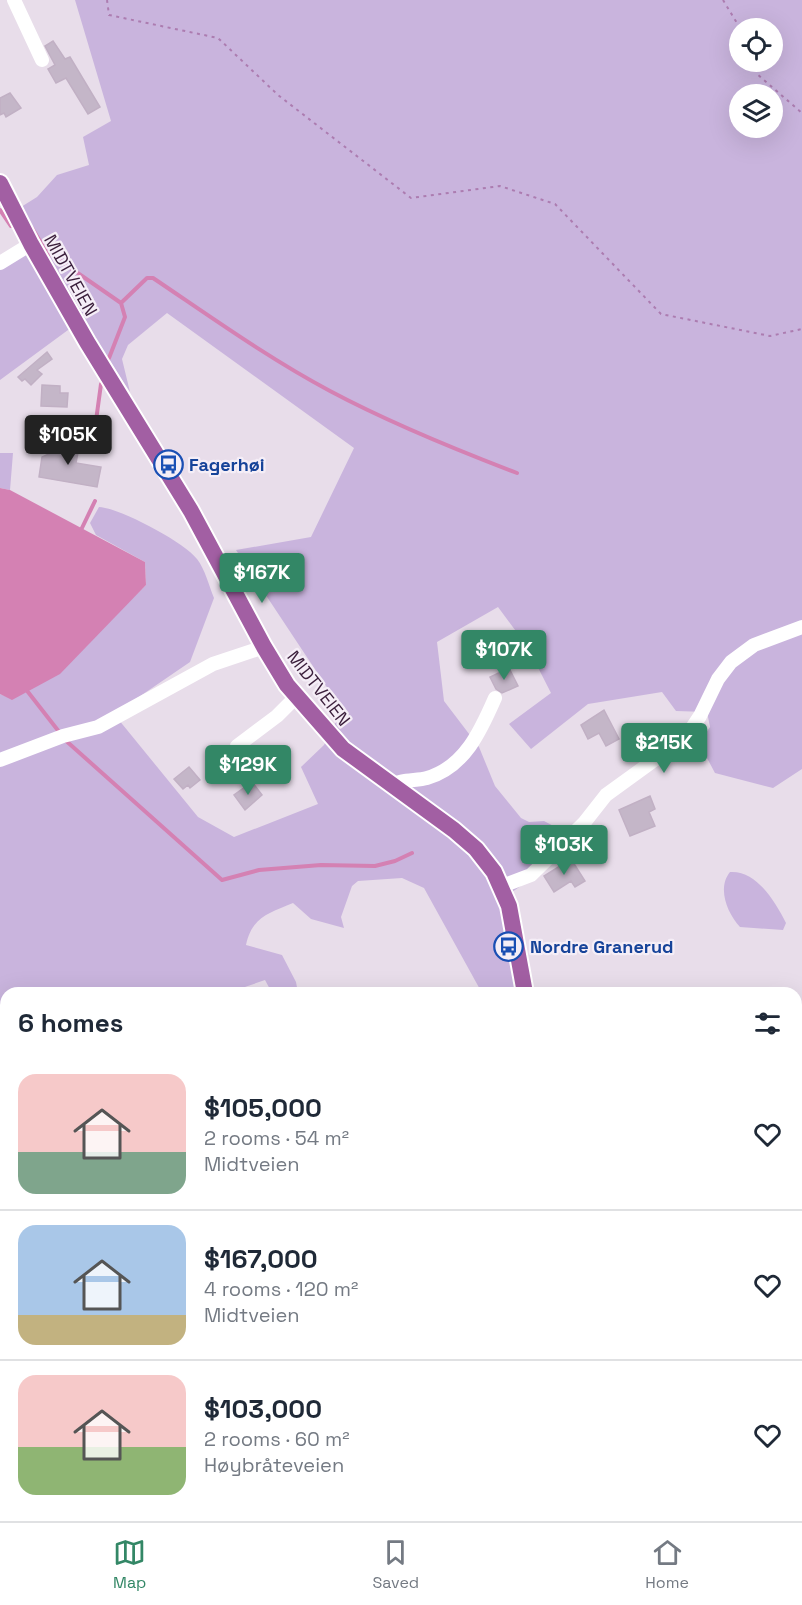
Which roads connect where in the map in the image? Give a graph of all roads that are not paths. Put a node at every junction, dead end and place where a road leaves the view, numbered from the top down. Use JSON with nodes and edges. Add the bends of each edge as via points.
{"nodes":[{"id":1,"x":14,"y":0,"type":"edge"},
{"id":2,"x":42,"y":60,"type":"dead end"},
{"id":3,"x":0,"y":183,"type":"edge"},
{"id":4,"x":31,"y":244,"type":"junction"},
{"id":5,"x":0,"y":263,"type":"edge"},
{"id":6,"x":802,"y":627,"type":"edge"},
{"id":7,"x":264,"y":647,"type":"junction"},
{"id":8,"x":296,"y":697,"type":"junction"},
{"id":9,"x":495,"y":698,"type":"dead end"},
{"id":10,"x":237,"y":746,"type":"dead end"},
{"id":11,"x":0,"y":760,"type":"edge"},
{"id":12,"x":391,"y":786,"type":"junction"},
{"id":13,"x":502,"y":886,"type":"junction"},
{"id":14,"x":524,"y":987,"type":"edge"}],
"edges":[{"from":1,"to":2,"type":"street"},
{"from":3,"to":4,"type":"main road","name":"MIDTVEIEN"},
{"from":4,"to":5,"type":"street"},
{"from":4,"to":7,"type":"main road","name":"MIDTVEIEN","via":[[191,511]]},
{"from":6,"to":13,"type":"street","via":[[754,645],[731,662],[686,737],[606,795],[584,823],[531,875]]},
{"from":7,"to":8,"type":"main road","name":"MIDTVEIEN"},
{"from":7,"to":11,"type":"street","via":[[213,664],[98,727]]},
{"from":8,"to":10,"type":"street"},
{"from":8,"to":12,"type":"main road","name":"MIDTVEIEN","via":[[343,748]]},
{"from":9,"to":12,"type":"street","via":[[475,742],[459,758],[428,778]]},
{"from":12,"to":13,"type":"main road","name":"MIDTVEIEN","via":[[476,849]]},
{"from":13,"to":14,"type":"main road","name":"MIDTVEIEN","via":[[513,921]]}]}
